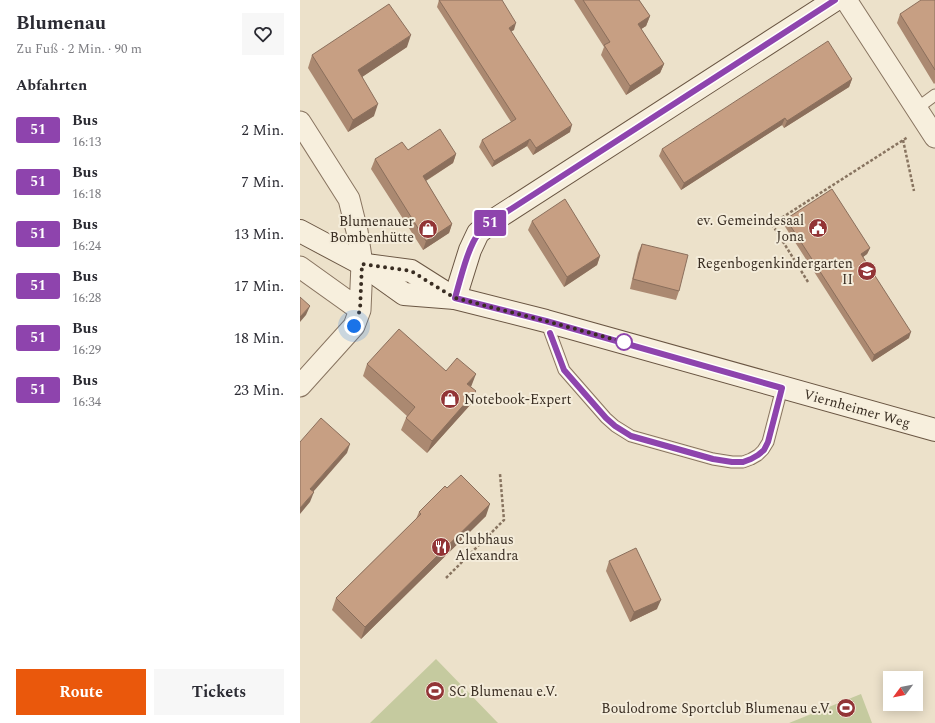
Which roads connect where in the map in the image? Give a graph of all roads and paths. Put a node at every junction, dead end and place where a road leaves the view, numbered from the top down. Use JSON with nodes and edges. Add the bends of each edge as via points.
{"nodes":[{"id":1,"x":835,"y":0,"type":"edge"},
{"id":2,"x":846,"y":0,"type":"edge"},
{"id":3,"x":935,"y":95,"type":"edge"},
{"id":4,"x":300,"y":122,"type":"edge"},
{"id":5,"x":926,"y":124,"type":"edge"},
{"id":6,"x":903,"y":140,"type":"junction"},
{"id":7,"x":914,"y":191,"type":"dead end"},
{"id":8,"x":300,"y":231,"type":"edge"},
{"id":9,"x":362,"y":264,"type":"junction"},
{"id":10,"x":300,"y":267,"type":"edge"},
{"id":11,"x":808,"y":282,"type":"dead end"},
{"id":12,"x":455,"y":298,"type":"junction"},
{"id":13,"x":360,"y":310,"type":"junction"},
{"id":14,"x":546,"y":321,"type":"junction"},
{"id":15,"x":300,"y":386,"type":"edge"},
{"id":16,"x":782,"y":388,"type":"junction"},
{"id":17,"x":935,"y":430,"type":"edge"},
{"id":18,"x":500,"y":474,"type":"dead end"},
{"id":19,"x":446,"y":578,"type":"dead end"}],
"edges":[{"from":1,"to":12,"type":"street","via":[[494,220],[478,233]]},
{"from":2,"to":5,"type":"street"},
{"from":3,"to":5,"type":"lane"},
{"from":4,"to":9,"type":"street","via":[[349,199]]},
{"from":5,"to":6,"type":"path"},
{"from":6,"to":7,"type":"path"},
{"from":6,"to":11,"type":"path","via":[[772,224]]},
{"from":8,"to":9,"type":"street","name":"Viernheimer Weg"},
{"from":9,"to":12,"type":"street","name":"Viernheimer Weg","via":[[404,294]]},
{"from":9,"to":13,"type":"street"},
{"from":10,"to":13,"type":"street"},
{"from":12,"to":14,"type":"street","name":"Viernheimer Weg"},
{"from":13,"to":15,"type":"street","via":[[354,326]]},
{"from":14,"to":16,"type":"street","name":"Viernheimer Weg"},
{"from":14,"to":16,"type":"lane","via":[[564,370],[606,418],[640,439],[713,459],[743,462],[764,450]]},
{"from":16,"to":17,"type":"street","name":"Viernheimer Weg"},
{"from":18,"to":19,"type":"path","via":[[504,520]]}]}
